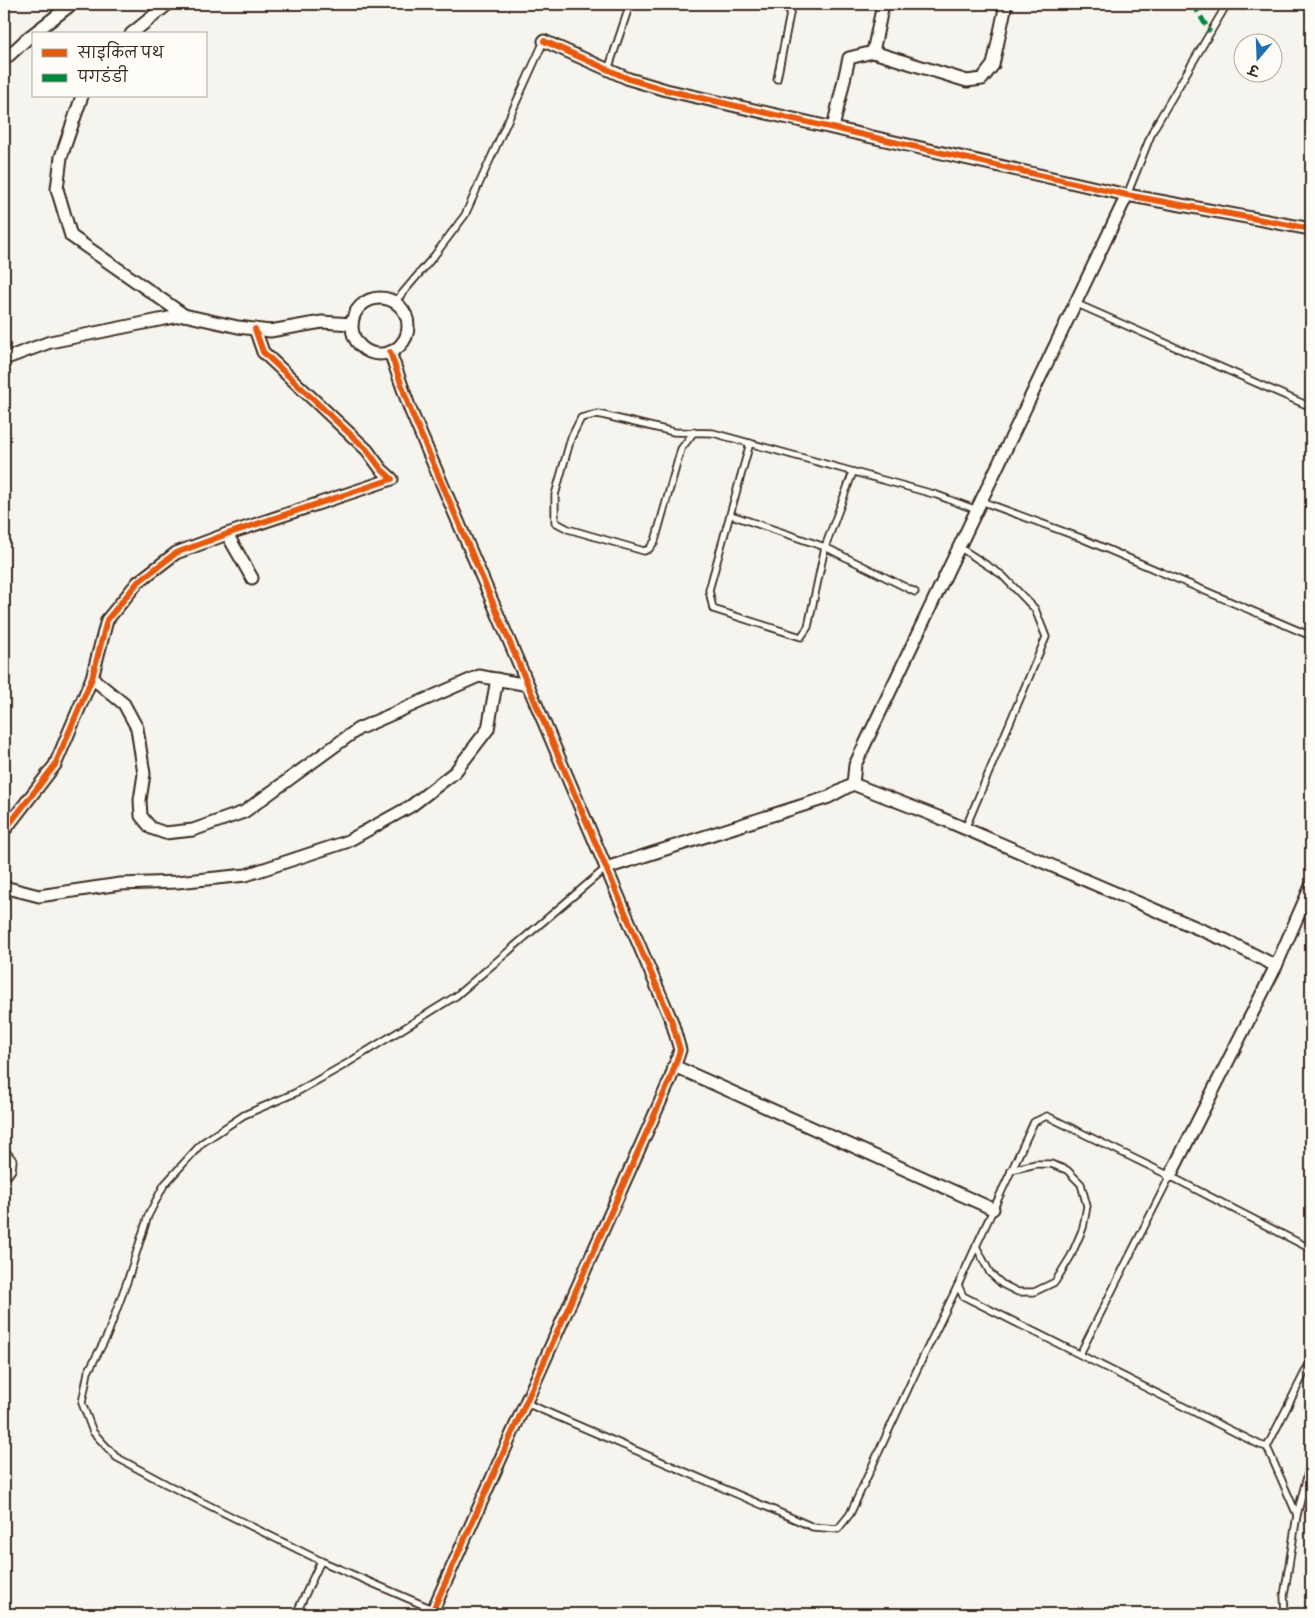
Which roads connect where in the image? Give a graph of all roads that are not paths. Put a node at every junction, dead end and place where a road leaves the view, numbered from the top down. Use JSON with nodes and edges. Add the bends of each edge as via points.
{"nodes":[{"id":1,"x":72,"y":4,"type":"edge"},
{"id":2,"x":168,"y":4,"type":"edge"},
{"id":3,"x":630,"y":4,"type":"edge"},
{"id":4,"x":762,"y":4,"type":"edge"},
{"id":5,"x":883,"y":4,"type":"edge"},
{"id":6,"x":1006,"y":4,"type":"edge"},
{"id":7,"x":1227,"y":4,"type":"edge"},
{"id":8,"x":791,"y":6,"type":"edge"},
{"id":9,"x":35,"y":32,"type":"edge"},
{"id":10,"x":133,"y":32,"type":"edge"},
{"id":11,"x":32,"y":34,"type":"edge"},
{"id":12,"x":544,"y":41,"type":"joint"},
{"id":13,"x":873,"y":52,"type":"junction"},
{"id":14,"x":4,"y":60,"type":"edge"},
{"id":15,"x":608,"y":70,"type":"junction"},
{"id":16,"x":777,"y":79,"type":"dead end"},
{"id":17,"x":81,"y":98,"type":"edge"},
{"id":18,"x":833,"y":128,"type":"junction"},
{"id":19,"x":1127,"y":195,"type":"junction"},
{"id":20,"x":1311,"y":229,"type":"edge"},
{"id":21,"x":395,"y":302,"type":"junction"},
{"id":22,"x":1075,"y":303,"type":"junction"},
{"id":23,"x":184,"y":315,"type":"junction"},
{"id":24,"x":352,"y":324,"type":"junction"},
{"id":25,"x":255,"y":329,"type":"junction"},
{"id":26,"x":390,"y":352,"type":"junction"},
{"id":27,"x":4,"y":359,"type":"edge"},
{"id":28,"x":1311,"y":406,"type":"edge"},
{"id":29,"x":694,"y":432,"type":"junction"},
{"id":30,"x":750,"y":443,"type":"junction"},
{"id":31,"x":853,"y":472,"type":"junction"},
{"id":32,"x":979,"y":505,"type":"junction"},
{"id":33,"x":731,"y":515,"type":"junction"},
{"id":34,"x":227,"y":534,"type":"junction"},
{"id":35,"x":825,"y":547,"type":"junction"},
{"id":36,"x":959,"y":547,"type":"junction"},
{"id":37,"x":252,"y":578,"type":"dead end"},
{"id":38,"x":915,"y":592,"type":"dead end"},
{"id":39,"x":1311,"y":636,"type":"edge"},
{"id":40,"x":92,"y":678,"type":"junction"},
{"id":41,"x":497,"y":679,"type":"junction"},
{"id":42,"x":528,"y":685,"type":"junction"},
{"id":43,"x":852,"y":784,"type":"junction"},
{"id":44,"x":966,"y":829,"type":"junction"},
{"id":45,"x":4,"y":831,"type":"edge"},
{"id":46,"x":606,"y":868,"type":"junction"},
{"id":47,"x":1311,"y":886,"type":"edge"},
{"id":48,"x":4,"y":887,"type":"edge"},
{"id":49,"x":1276,"y":966,"type":"junction"},
{"id":50,"x":674,"y":1066,"type":"junction"},
{"id":51,"x":4,"y":1149,"type":"edge"},
{"id":52,"x":1011,"y":1170,"type":"junction"},
{"id":53,"x":1170,"y":1176,"type":"junction"},
{"id":54,"x":4,"y":1181,"type":"edge"},
{"id":55,"x":993,"y":1209,"type":"junction"},
{"id":56,"x":976,"y":1246,"type":"junction"},
{"id":57,"x":1311,"y":1249,"type":"edge"},
{"id":58,"x":958,"y":1285,"type":"junction"},
{"id":59,"x":1080,"y":1354,"type":"junction"},
{"id":60,"x":1311,"y":1360,"type":"edge"},
{"id":61,"x":526,"y":1403,"type":"junction"},
{"id":62,"x":1267,"y":1447,"type":"junction"},
{"id":63,"x":1311,"y":1461,"type":"edge"},
{"id":64,"x":1298,"y":1516,"type":"junction"},
{"id":65,"x":321,"y":1561,"type":"junction"},
{"id":66,"x":439,"y":1612,"type":"edge"},
{"id":67,"x":296,"y":1614,"type":"edge"},
{"id":68,"x":1285,"y":1614,"type":"edge"}],
"edges":[{"from":1,"to":9,"type":"street"},
{"from":2,"to":10,"type":"street"},
{"from":3,"to":15,"type":"lane"},
{"from":4,"to":8,"type":"lane"},
{"from":5,"to":13,"type":"street"},
{"from":6,"to":13,"type":"street","via":[[993,65],[982,79],[967,81]]},
{"from":7,"to":19,"type":"lane","via":[[1153,130]]},
{"from":8,"to":16,"type":"lane"},
{"from":11,"to":14,"type":"street"},
{"from":12,"to":15,"type":"street"},
{"from":12,"to":21,"type":"lane","via":[[464,215]]},
{"from":13,"to":18,"type":"street","via":[[849,58]]},
{"from":15,"to":18,"type":"street","via":[[666,90]]},
{"from":17,"to":23,"type":"street","via":[[61,157],[56,189],[71,236]]},
{"from":18,"to":19,"type":"street"},
{"from":19,"to":20,"type":"street"},
{"from":19,"to":22,"type":"street"},
{"from":21,"to":24,"type":"street","via":[[380,298],[364,303]]},
{"from":21,"to":26,"type":"street","via":[[405,314],[408,329],[402,343]]},
{"from":22,"to":28,"type":"lane"},
{"from":22,"to":32,"type":"street"},
{"from":23,"to":25,"type":"street"},
{"from":23,"to":27,"type":"street","via":[[50,342]]},
{"from":24,"to":25,"type":"street","via":[[322,322],[270,331]]},
{"from":24,"to":26,"type":"street","via":[[360,346],[374,353]]},
{"from":25,"to":34,"type":"street","via":[[263,352],[367,450],[392,479]]},
{"from":26,"to":42,"type":"street","via":[[410,409]]},
{"from":29,"to":29,"type":"lane","via":[[674,432],[598,414],[581,418],[571,438],[555,495],[555,522],[568,529],[644,551],[649,548],[655,540],[681,449]]},
{"from":29,"to":30,"type":"lane","via":[[714,432]]},
{"from":30,"to":31,"type":"lane"},
{"from":30,"to":33,"type":"lane"},
{"from":31,"to":32,"type":"lane"},
{"from":31,"to":35,"type":"lane"},
{"from":32,"to":36,"type":"street"},
{"from":32,"to":39,"type":"lane","via":[[1081,538]]},
{"from":33,"to":35,"type":"lane"},
{"from":33,"to":35,"type":"lane","via":[[709,590],[713,609],[801,637],[808,627]]},
{"from":34,"to":37,"type":"street"},
{"from":34,"to":40,"type":"street","via":[[176,553],[138,582],[107,620]]},
{"from":35,"to":38,"type":"lane"},
{"from":36,"to":43,"type":"street","via":[[855,765]]},
{"from":36,"to":44,"type":"lane","via":[[1002,576],[1035,609],[1046,636]]},
{"from":40,"to":41,"type":"street","via":[[124,704],[137,728],[144,774],[141,816],[151,828],[165,833],[193,830],[244,812],[358,729],[479,676]]},
{"from":40,"to":45,"type":"street","via":[[55,765]]},
{"from":41,"to":42,"type":"street"},
{"from":41,"to":48,"type":"street","via":[[488,729],[455,772],[411,806],[346,842],[246,874],[177,882],[120,884],[39,896]]},
{"from":42,"to":46,"type":"street"},
{"from":43,"to":44,"type":"street"},
{"from":43,"to":46,"type":"street","via":[[829,797]]},
{"from":44,"to":49,"type":"street","via":[[1225,940]]},
{"from":46,"to":50,"type":"street","via":[[672,1022],[680,1050]]},
{"from":46,"to":65,"type":"lane","via":[[456,996],[303,1088],[244,1115],[202,1143],[164,1185],[148,1216],[107,1336],[88,1372],[82,1403],[93,1432],[116,1456]]},
{"from":47,"to":49,"type":"street"},
{"from":49,"to":53,"type":"street"},
{"from":50,"to":55,"type":"street"},
{"from":50,"to":61,"type":"street"},
{"from":51,"to":54,"type":"lane","via":[[13,1160],[12,1170]]},
{"from":52,"to":53,"type":"lane","via":[[1034,1122],[1047,1116]]},
{"from":52,"to":55,"type":"lane"},
{"from":52,"to":56,"type":"lane","via":[[1051,1164],[1067,1170],[1081,1184],[1087,1206],[1083,1228],[1071,1256],[1055,1282],[1034,1292],[1018,1292],[990,1273]]},
{"from":53,"to":57,"type":"lane"},
{"from":53,"to":59,"type":"lane"},
{"from":55,"to":56,"type":"lane"},
{"from":56,"to":58,"type":"lane"},
{"from":58,"to":59,"type":"lane","via":[[963,1296]]},
{"from":58,"to":61,"type":"lane","via":[[850,1514],[838,1529],[814,1526]]},
{"from":59,"to":62,"type":"lane"},
{"from":60,"to":62,"type":"lane"},
{"from":61,"to":66,"type":"street"},
{"from":62,"to":64,"type":"lane"},
{"from":63,"to":64,"type":"lane"},
{"from":64,"to":68,"type":"lane","via":[[1284,1596]]},
{"from":65,"to":66,"type":"lane"},
{"from":65,"to":67,"type":"lane"}]}
